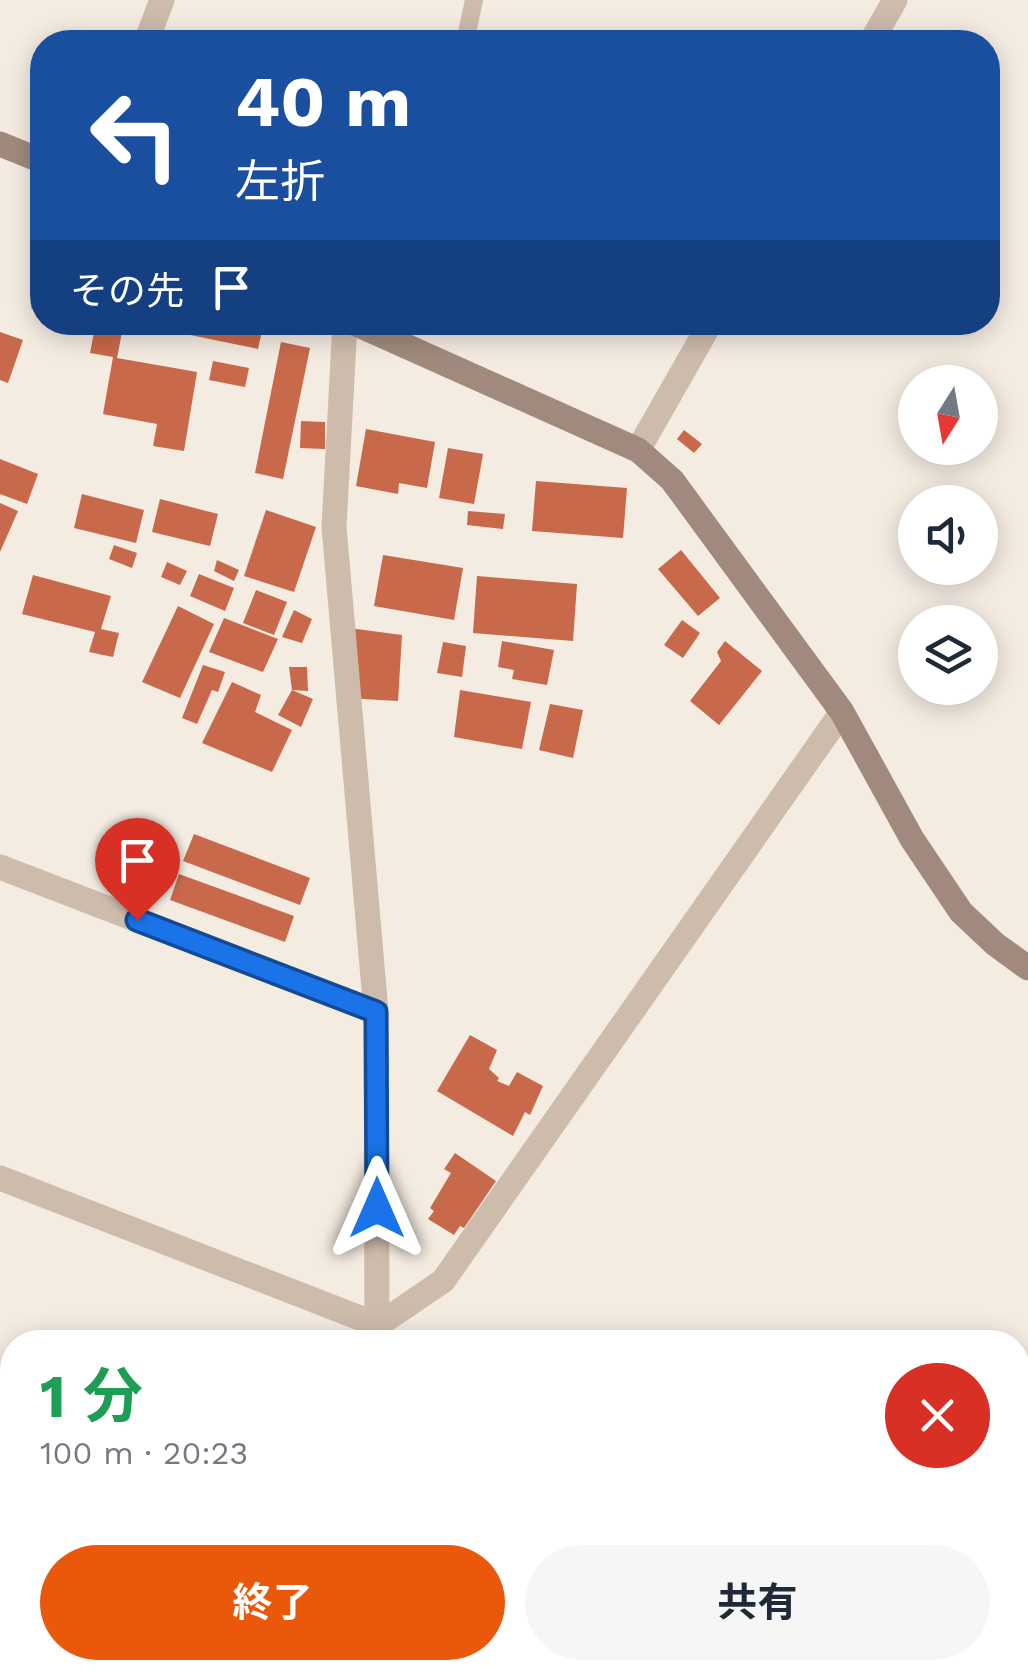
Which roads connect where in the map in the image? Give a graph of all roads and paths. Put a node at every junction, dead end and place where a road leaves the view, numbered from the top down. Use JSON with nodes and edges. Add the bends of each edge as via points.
{"nodes":[{"id":1,"x":162,"y":0,"type":"edge"},
{"id":2,"x":474,"y":0,"type":"edge"},
{"id":3,"x":896,"y":0,"type":"edge"},
{"id":4,"x":151,"y":30,"type":"edge"},
{"id":5,"x":467,"y":30,"type":"edge"},
{"id":6,"x":878,"y":30,"type":"edge"},
{"id":7,"x":0,"y":144,"type":"edge"},
{"id":8,"x":30,"y":155,"type":"edge"},
{"id":9,"x":348,"y":335,"type":"edge"},
{"id":10,"x":405,"y":335,"type":"edge"},
{"id":11,"x":704,"y":335,"type":"edge"},
{"id":12,"x":638,"y":450,"type":"junction"},
{"id":13,"x":842,"y":712,"type":"junction"},
{"id":14,"x":0,"y":867,"type":"edge"},
{"id":15,"x":1028,"y":968,"type":"edge"},
{"id":16,"x":376,"y":1012,"type":"junction"},
{"id":17,"x":0,"y":1178,"type":"edge"},
{"id":18,"x":368,"y":1330,"type":"edge"},
{"id":19,"x":378,"y":1330,"type":"edge"},
{"id":20,"x":383,"y":1330,"type":"edge"}],
"edges":[{"from":1,"to":4,"type":"street"},
{"from":2,"to":5,"type":"lane"},
{"from":3,"to":6,"type":"street"},
{"from":7,"to":8,"type":"street"},
{"from":9,"to":16,"type":"street","via":[[334,526]]},
{"from":10,"to":12,"type":"street"},
{"from":11,"to":12,"type":"street"},
{"from":12,"to":13,"type":"street","via":[[672,480]]},
{"from":13,"to":15,"type":"street","via":[[961,912]]},
{"from":13,"to":20,"type":"street","via":[[443,1281]]},
{"from":14,"to":16,"type":"street"},
{"from":16,"to":19,"type":"street"},
{"from":17,"to":18,"type":"street"}]}
